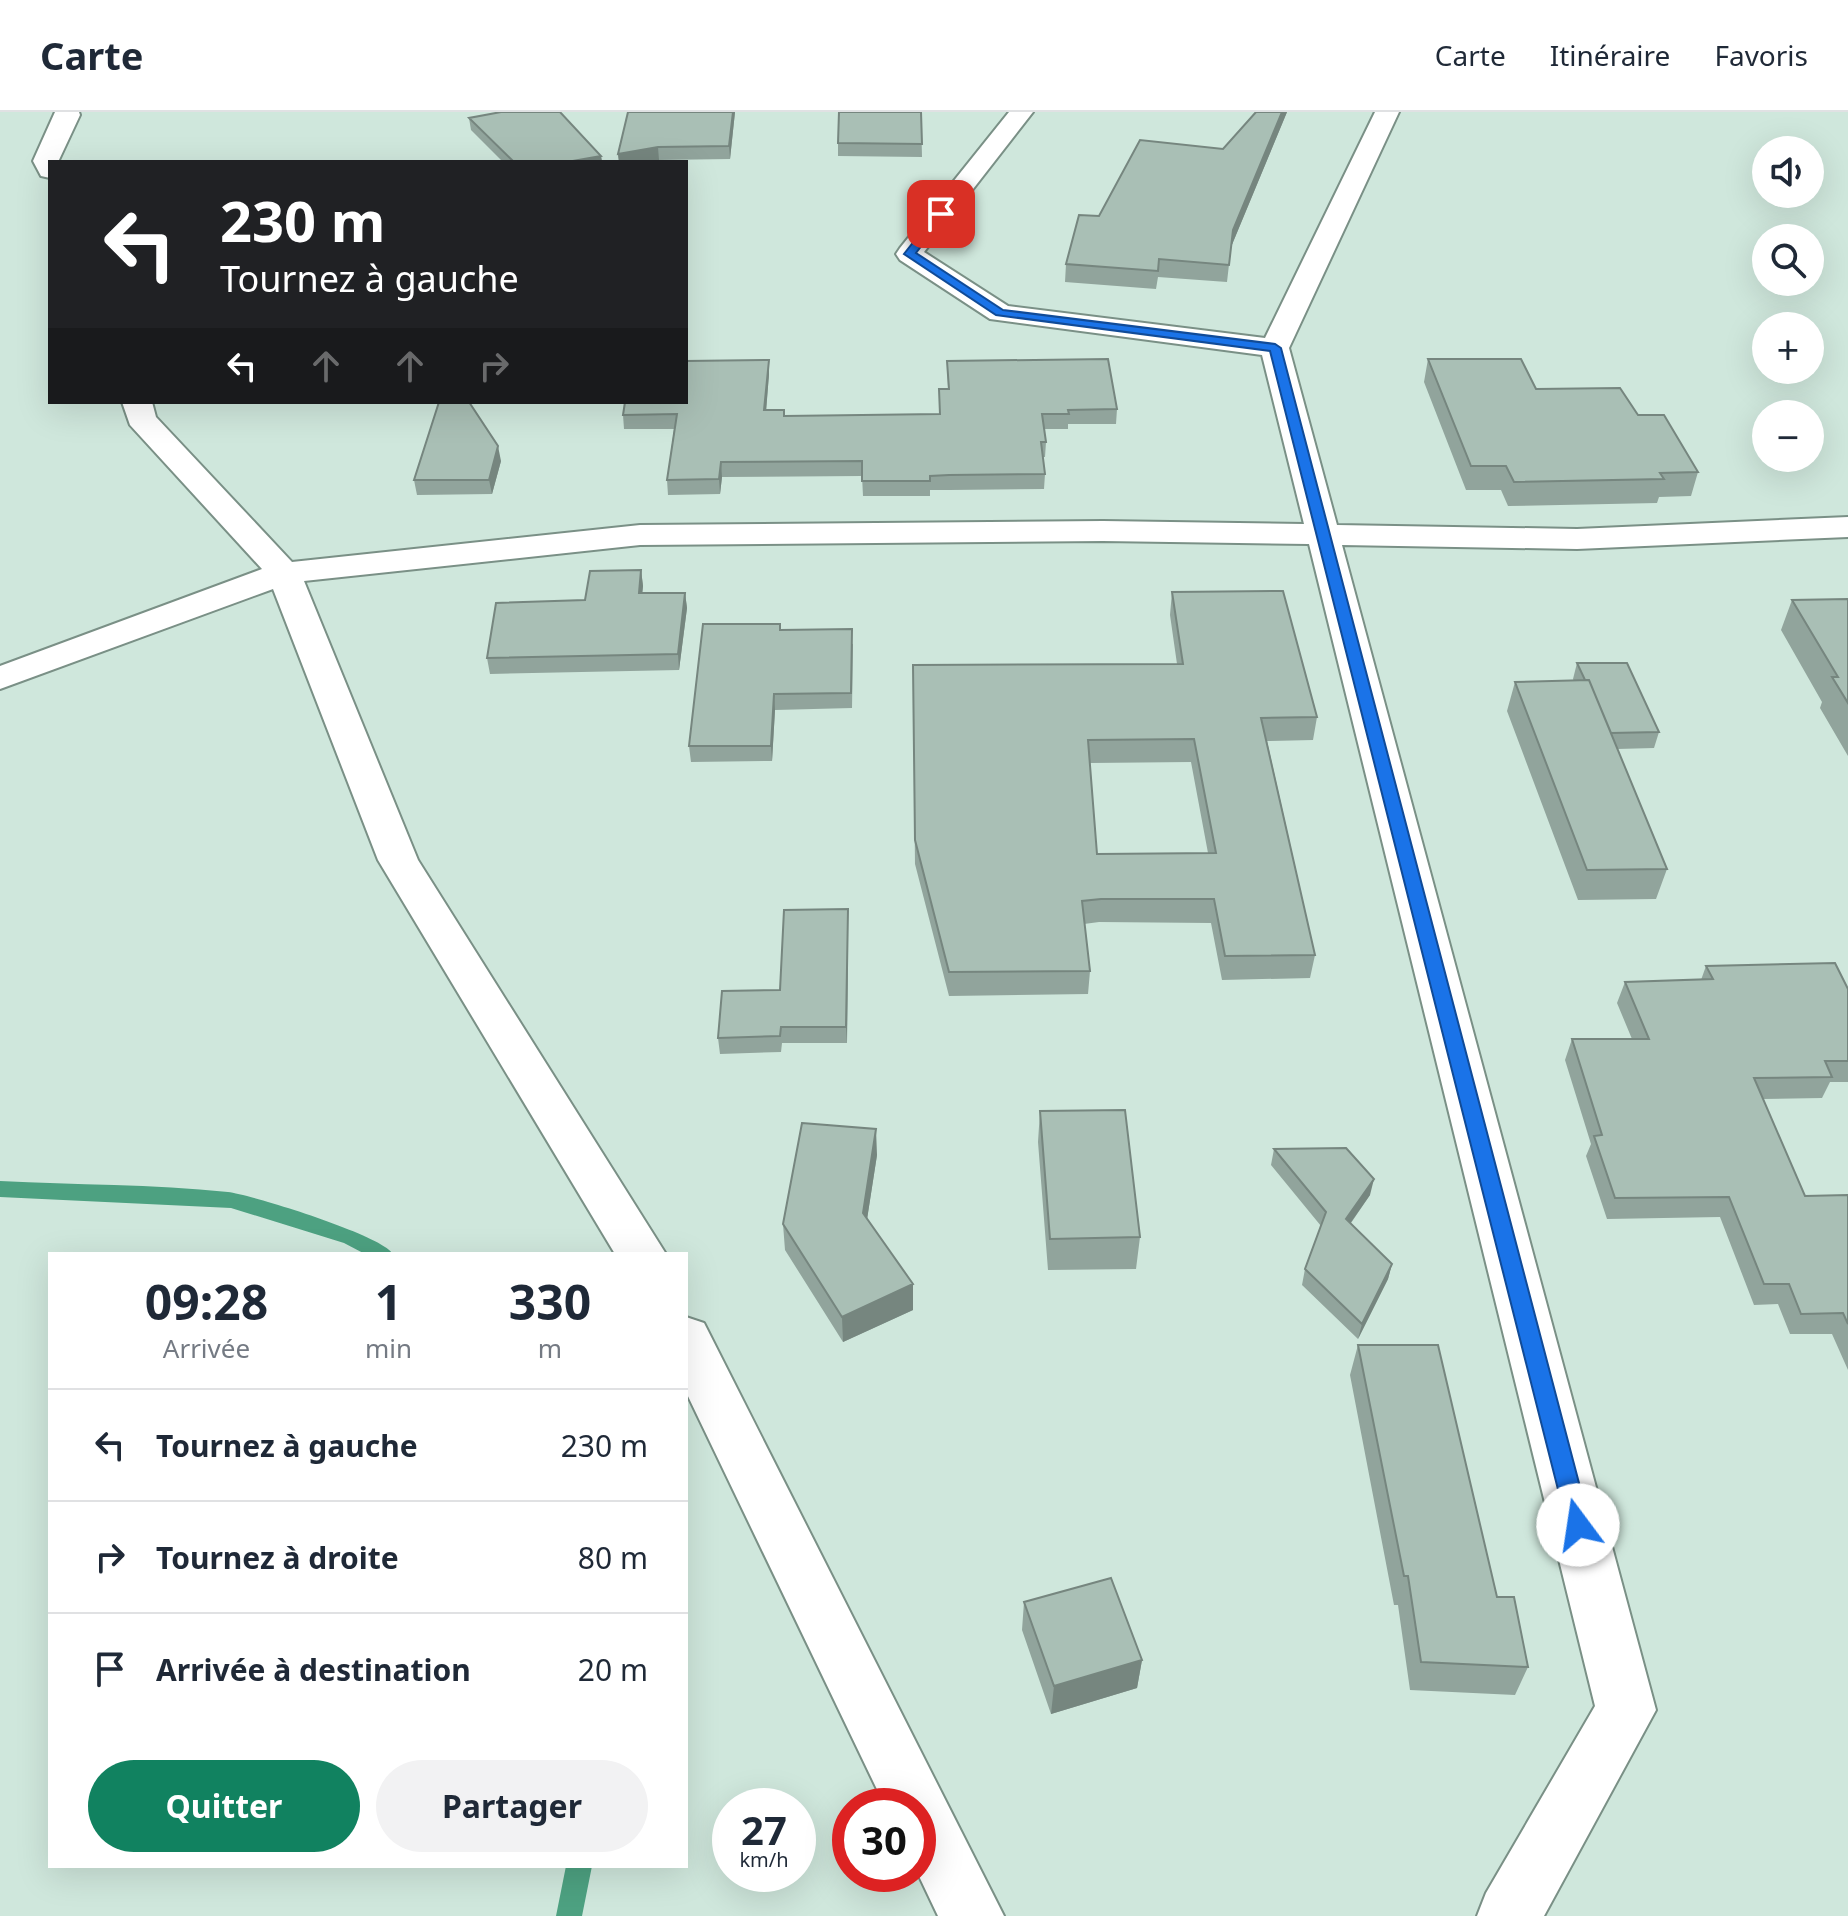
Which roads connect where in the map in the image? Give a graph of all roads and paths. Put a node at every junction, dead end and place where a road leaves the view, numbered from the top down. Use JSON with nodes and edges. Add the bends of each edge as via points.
{"nodes":[{"id":1,"x":67,"y":112,"type":"edge"},
{"id":2,"x":1021,"y":112,"type":"edge"},
{"id":3,"x":1387,"y":112,"type":"edge"},
{"id":4,"x":48,"y":167,"type":"edge"},
{"id":5,"x":1275,"y":348,"type":"junction"},
{"id":6,"x":137,"y":404,"type":"edge"},
{"id":7,"x":1848,"y":527,"type":"edge"},
{"id":8,"x":1322,"y":534,"type":"junction"},
{"id":9,"x":284,"y":573,"type":"junction"},
{"id":10,"x":0,"y":678,"type":"edge"},
{"id":11,"x":640,"y":1252,"type":"edge"},
{"id":12,"x":688,"y":1342,"type":"edge"},
{"id":13,"x":909,"y":1788,"type":"edge"},
{"id":14,"x":936,"y":1843,"type":"edge"},
{"id":15,"x":972,"y":1916,"type":"edge"},
{"id":16,"x":1509,"y":1916,"type":"edge"}],
"edges":[{"from":1,"to":4,"type":"street","via":[[45,161]]},
{"from":2,"to":5,"type":"street","via":[[909,254],[1000,313]]},
{"from":3,"to":5,"type":"street"},
{"from":5,"to":8,"type":"street"},
{"from":6,"to":9,"type":"street","via":[[141,419]]},
{"from":7,"to":8,"type":"street","via":[[1577,539]]},
{"from":8,"to":9,"type":"street","via":[[640,535]]},
{"from":8,"to":16,"type":"street","via":[[1626,1710]]},
{"from":9,"to":10,"type":"street"},
{"from":9,"to":11,"type":"street","via":[[398,860]]},
{"from":12,"to":13,"type":"street"},
{"from":14,"to":15,"type":"street"}]}
